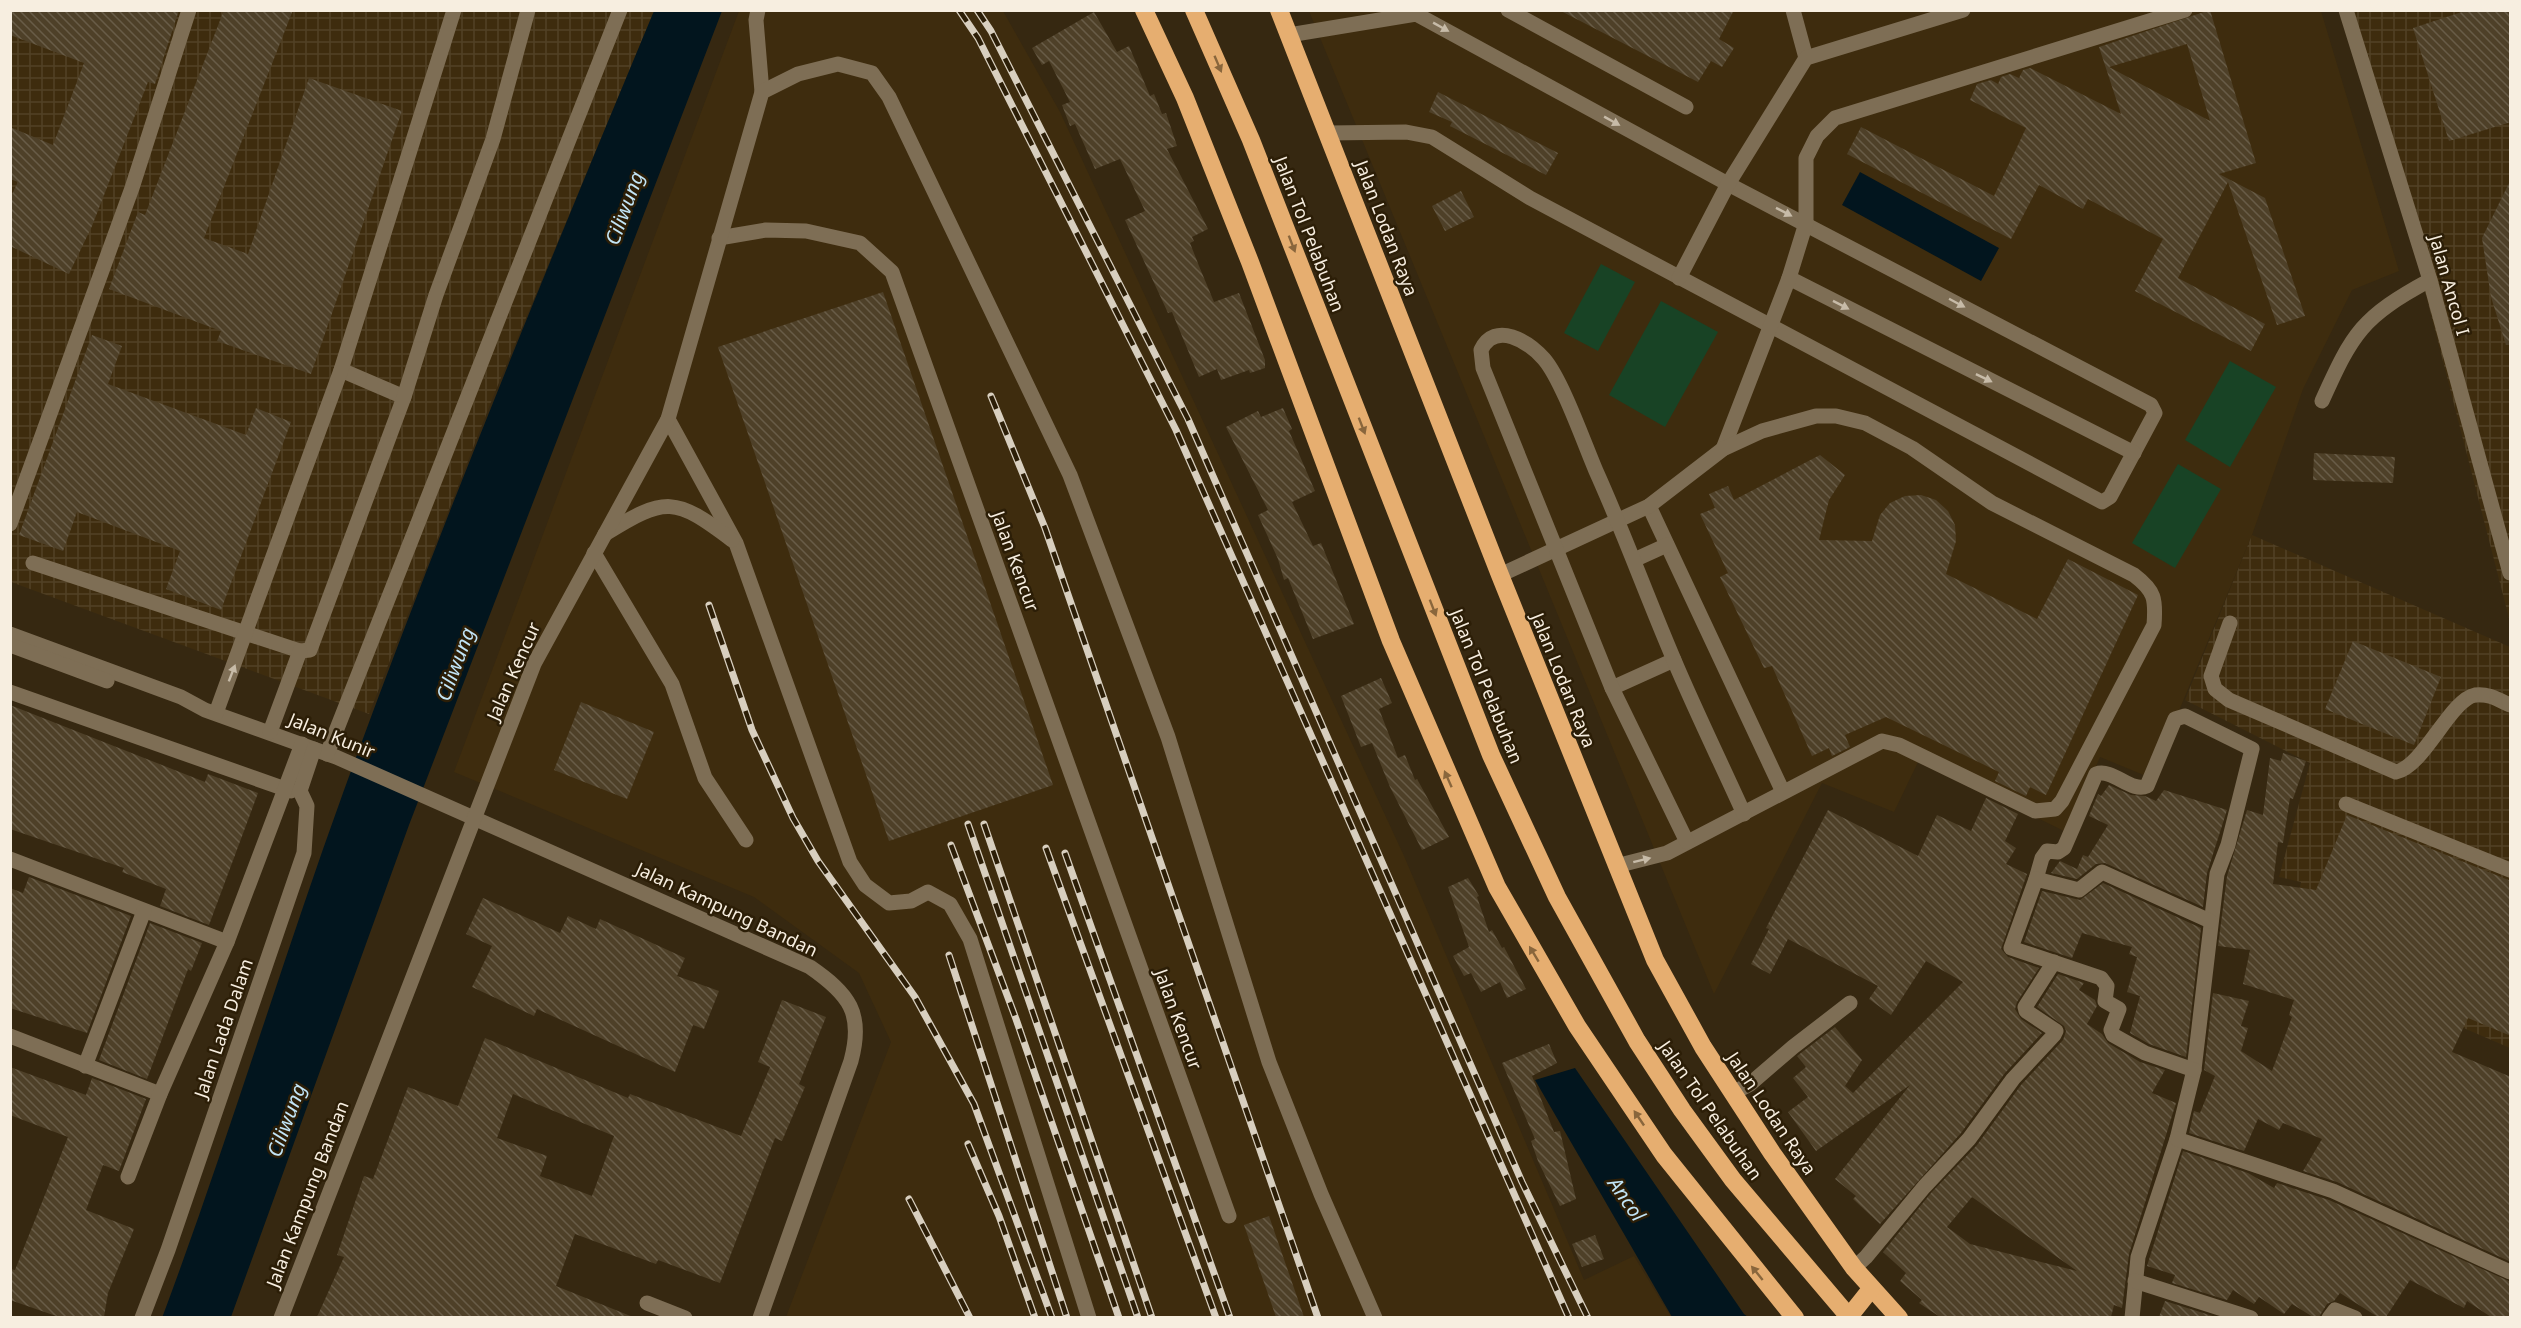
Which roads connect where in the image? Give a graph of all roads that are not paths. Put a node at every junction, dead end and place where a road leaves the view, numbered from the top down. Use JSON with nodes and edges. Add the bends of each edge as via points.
{"nodes":[{"id":1,"x":189,"y":10,"type":"edge"},
{"id":2,"x":528,"y":10,"type":"edge"},
{"id":3,"x":620,"y":10,"type":"edge"},
{"id":4,"x":758,"y":10,"type":"edge"},
{"id":5,"x":1144,"y":10,"type":"edge"},
{"id":6,"x":1194,"y":10,"type":"edge"},
{"id":7,"x":1279,"y":10,"type":"edge"},
{"id":8,"x":1508,"y":10,"type":"edge"},
{"id":9,"x":1793,"y":10,"type":"edge"},
{"id":10,"x":1963,"y":10,"type":"edge"},
{"id":11,"x":2185,"y":10,"type":"edge"},
{"id":12,"x":2346,"y":10,"type":"edge"},
{"id":13,"x":451,"y":11,"type":"edge"},
{"id":14,"x":1417,"y":12,"type":"edge"},
{"id":15,"x":1290,"y":35,"type":"junction"},
{"id":16,"x":1806,"y":58,"type":"junction"},
{"id":17,"x":762,"y":92,"type":"junction"},
{"id":18,"x":1686,"y":107,"type":"dead end"},
{"id":19,"x":1328,"y":133,"type":"junction"},
{"id":20,"x":1728,"y":184,"type":"junction"},
{"id":21,"x":1806,"y":223,"type":"junction"},
{"id":22,"x":719,"y":238,"type":"junction"},
{"id":23,"x":1680,"y":278,"type":"junction"},
{"id":24,"x":1789,"y":279,"type":"junction"},
{"id":25,"x":2430,"y":280,"type":"junction"},
{"id":26,"x":1769,"y":327,"type":"junction"},
{"id":27,"x":341,"y":370,"type":"junction"},
{"id":28,"x":404,"y":397,"type":"junction"},
{"id":29,"x":2322,"y":401,"type":"dead end"},
{"id":30,"x":668,"y":419,"type":"junction"},
{"id":31,"x":1723,"y":449,"type":"junction"},
{"id":32,"x":2134,"y":453,"type":"junction"},
{"id":33,"x":1649,"y":506,"type":"junction"},
{"id":34,"x":1618,"y":522,"type":"junction"},
{"id":35,"x":10,"y":524,"type":"edge"},
{"id":36,"x":604,"y":535,"type":"junction"},
{"id":37,"x":736,"y":543,"type":"junction"},
{"id":38,"x":1667,"y":545,"type":"junction"},
{"id":39,"x":1554,"y":549,"type":"junction"},
{"id":40,"x":594,"y":553,"type":"junction"},
{"id":41,"x":1634,"y":560,"type":"junction"},
{"id":42,"x":33,"y":563,"type":"dead end"},
{"id":43,"x":2511,"y":573,"type":"edge"},
{"id":44,"x":1500,"y":575,"type":"junction"},
{"id":45,"x":2230,"y":623,"type":"dead end"},
{"id":46,"x":246,"y":633,"type":"junction"},
{"id":47,"x":10,"y":634,"type":"edge"},
{"id":48,"x":10,"y":645,"type":"edge"},
{"id":49,"x":300,"y":651,"type":"junction"},
{"id":50,"x":1674,"y":660,"type":"junction"},
{"id":51,"x":1612,"y":688,"type":"junction"},
{"id":52,"x":10,"y":692,"type":"edge"},
{"id":53,"x":2511,"y":705,"type":"edge"},
{"id":54,"x":210,"y":712,"type":"junction"},
{"id":55,"x":270,"y":732,"type":"junction"},
{"id":56,"x":320,"y":751,"type":"junction"},
{"id":57,"x":283,"y":790,"type":"junction"},
{"id":58,"x":300,"y":792,"type":"junction"},
{"id":59,"x":1783,"y":792,"type":"junction"},
{"id":60,"x":442,"y":803,"type":"joint"},
{"id":61,"x":2346,"y":804,"type":"dead end"},
{"id":62,"x":1744,"y":814,"type":"junction"},
{"id":63,"x":474,"y":817,"type":"junction"},
{"id":64,"x":746,"y":840,"type":"dead end"},
{"id":65,"x":1687,"y":842,"type":"junction"},
{"id":66,"x":10,"y":859,"type":"edge"},
{"id":67,"x":1616,"y":866,"type":"junction"},
{"id":68,"x":2511,"y":870,"type":"edge"},
{"id":69,"x":2036,"y":879,"type":"junction"},
{"id":70,"x":144,"y":911,"type":"junction"},
{"id":71,"x":2210,"y":921,"type":"junction"},
{"id":72,"x":227,"y":942,"type":"junction"},
{"id":73,"x":2054,"y":962,"type":"junction"},
{"id":74,"x":1850,"y":1003,"type":"dead end"},
{"id":75,"x":10,"y":1036,"type":"edge"},
{"id":76,"x":85,"y":1066,"type":"junction"},
{"id":77,"x":2194,"y":1071,"type":"junction"},
{"id":78,"x":1733,"y":1093,"type":"junction"},
{"id":79,"x":160,"y":1094,"type":"junction"},
{"id":80,"x":2177,"y":1139,"type":"junction"},
{"id":81,"x":128,"y":1177,"type":"dead end"},
{"id":82,"x":1229,"y":1216,"type":"dead end"},
{"id":83,"x":1854,"y":1268,"type":"junction"},
{"id":84,"x":2511,"y":1272,"type":"edge"},
{"id":85,"x":2135,"y":1281,"type":"junction"},
{"id":86,"x":1871,"y":1288,"type":"junction"},
{"id":87,"x":647,"y":1303,"type":"dead end"},
{"id":88,"x":1852,"y":1314,"type":"edge"},
{"id":89,"x":142,"y":1317,"type":"edge"},
{"id":90,"x":281,"y":1317,"type":"edge"},
{"id":91,"x":685,"y":1317,"type":"edge"},
{"id":92,"x":760,"y":1317,"type":"edge"},
{"id":93,"x":1089,"y":1317,"type":"edge"},
{"id":94,"x":1375,"y":1317,"type":"edge"},
{"id":95,"x":1795,"y":1317,"type":"edge"},
{"id":96,"x":1899,"y":1317,"type":"edge"},
{"id":97,"x":2132,"y":1317,"type":"edge"},
{"id":98,"x":2251,"y":1317,"type":"edge"},
{"id":99,"x":2329,"y":1317,"type":"edge"},
{"id":100,"x":2355,"y":1317,"type":"edge"}],
"edges":[{"from":1,"to":35,"type":"street","via":[[132,188]]},
{"from":2,"to":28,"type":"street","via":[[493,139],[436,295]]},
{"from":3,"to":56,"type":"street"},
{"from":4,"to":17,"type":"street"},
{"from":95,"to":5,"type":"highway","one_way":true,"via":[[1664,1155],[1576,1026],[1497,887],[1391,641],[1250,262],[1185,98]]},
{"from":6,"to":88,"type":"highway","name":"Jalan Tol Pelabuhan","one_way":true,"via":[[1251,140],[1491,755],[1557,897],[1637,1041],[1682,1110],[1733,1180]]},
{"from":7,"to":15,"type":"highway","name":"Jalan Lodan Raya"},
{"from":8,"to":18,"type":"street"},
{"from":9,"to":16,"type":"street"},
{"from":10,"to":16,"type":"street"},
{"from":11,"to":21,"type":"street","via":[[1835,118],[1817,136],[1806,158]]},
{"from":12,"to":25,"type":"street","name":"Jalan Ancol I"},
{"from":13,"to":27,"type":"street"},
{"from":14,"to":15,"type":"street"},
{"from":14,"to":20,"type":"street","one_way":true},
{"from":15,"to":19,"type":"highway","name":"Jalan Lodan Raya"},
{"from":16,"to":20,"type":"street"},
{"from":17,"to":22,"type":"street"},
{"from":17,"to":94,"type":"street","via":[[798,74],[838,64],[872,73],[889,97],[1070,476],[1168,737],[1269,1062]]},
{"from":19,"to":23,"type":"street","via":[[1406,132],[1432,137],[1530,198]]},
{"from":19,"to":44,"type":"highway","name":"Jalan Lodan Raya"},
{"from":20,"to":21,"type":"street","one_way":true},
{"from":20,"to":23,"type":"street"},
{"from":21,"to":24,"type":"street"},
{"from":21,"to":32,"type":"street","one_way":true,"via":[[2151,405],[2155,413]]},
{"from":22,"to":30,"type":"street","name":"Jalan Kencur"},
{"from":22,"to":82,"type":"street","name":"Jalan Kencur","via":[[766,230],[806,231],[860,243],[892,272]]},
{"from":23,"to":26,"type":"street"},
{"from":24,"to":26,"type":"street"},
{"from":24,"to":32,"type":"street","one_way":true},
{"from":25,"to":29,"type":"street","via":[[2390,302],[2365,323],[2346,348]]},
{"from":25,"to":43,"type":"street","name":"Jalan Ancol I"},
{"from":26,"to":31,"type":"street"},
{"from":26,"to":32,"type":"street","via":[[2102,502],[2110,497]]},
{"from":27,"to":28,"type":"street"},
{"from":27,"to":46,"type":"street"},
{"from":28,"to":49,"type":"street","via":[[320,627],[310,650]]},
{"from":30,"to":36,"type":"street","name":"Jalan Kencur"},
{"from":30,"to":37,"type":"street"},
{"from":31,"to":33,"type":"street"},
{"from":31,"to":59,"type":"street","via":[[1762,431],[1816,416],[1865,423],[1911,448],[1992,502],[2134,575],[2150,587],[2156,606],[2154,625],[2055,809],[2036,811],[1899,745],[1882,741]]},
{"from":33,"to":34,"type":"street"},
{"from":33,"to":38,"type":"street"},
{"from":34,"to":39,"type":"street"},
{"from":34,"to":39,"type":"street","via":[[1544,359],[1513,336],[1491,338],[1484,344],[1480,359]]},
{"from":34,"to":41,"type":"street"},
{"from":36,"to":37,"type":"street","via":[[640,513],[674,506],[696,513]]},
{"from":36,"to":40,"type":"street","name":"Jalan Kencur"},
{"from":37,"to":93,"type":"street","via":[[850,862],[865,885],[889,903],[911,901],[928,892],[950,904],[970,939]]},
{"from":38,"to":41,"type":"street"},
{"from":38,"to":59,"type":"street"},
{"from":39,"to":44,"type":"street"},
{"from":39,"to":51,"type":"street"},
{"from":40,"to":63,"type":"street","name":"Jalan Kencur","via":[[534,664]]},
{"from":40,"to":64,"type":"street","via":[[672,684],[705,778]]},
{"from":41,"to":50,"type":"street"},
{"from":42,"to":46,"type":"street"},
{"from":44,"to":67,"type":"highway","name":"Jalan Lodan Raya"},
{"from":45,"to":53,"type":"street","via":[[2211,676],[2215,689],[2229,700],[2396,772],[2410,764],[2467,698],[2487,695]]},
{"from":46,"to":49,"type":"street"},
{"from":54,"to":46,"type":"street","one_way":true},
{"from":47,"to":54,"type":"street","name":"Jalan Kunir","via":[[181,697]]},
{"from":48,"to":54,"type":"street","name":"Jalan Kunir","via":[[163,701]]},
{"from":49,"to":55,"type":"street"},
{"from":50,"to":51,"type":"street"},
{"from":50,"to":62,"type":"street"},
{"from":51,"to":65,"type":"street"},
{"from":52,"to":57,"type":"street"},
{"from":54,"to":55,"type":"street","name":"Jalan Kunir"},
{"from":55,"to":56,"type":"street","name":"Jalan Kunir"},
{"from":56,"to":57,"type":"street"},
{"from":56,"to":58,"type":"street","name":"Jalan Lada Dalam"},
{"from":56,"to":60,"type":"street","name":"Jalan Kunir"},
{"from":57,"to":58,"type":"street"},
{"from":57,"to":72,"type":"street"},
{"from":58,"to":89,"type":"street","name":"Jalan Lada Dalam","via":[[307,806],[304,853]]},
{"from":59,"to":62,"type":"street"},
{"from":60,"to":63,"type":"street","name":"Jalan Kampung Bandan"},
{"from":61,"to":68,"type":"street"},
{"from":62,"to":65,"type":"street"},
{"from":63,"to":90,"type":"street","name":"Jalan Kampung Bandan"},
{"from":63,"to":92,"type":"street","name":"Jalan Kampung Bandan","via":[[810,966],[844,996],[854,1015],[858,1036],[854,1053]]},
{"from":67,"to":65,"type":"street","one_way":true,"via":[[1667,853]]},
{"from":66,"to":70,"type":"street"},
{"from":67,"to":78,"type":"highway","name":"Jalan Lodan Raya","via":[[1655,960]]},
{"from":69,"to":71,"type":"street","via":[[2079,890],[2102,873]]},
{"from":69,"to":71,"type":"street","via":[[2047,851],[2064,848],[2096,774],[2105,773],[2144,788],[2175,719],[2185,716],[2252,751],[2217,874]]},
{"from":69,"to":73,"type":"street","via":[[2011,948]]},
{"from":70,"to":72,"type":"street"},
{"from":70,"to":76,"type":"street"},
{"from":71,"to":77,"type":"street"},
{"from":72,"to":79,"type":"street"},
{"from":73,"to":77,"type":"street","via":[[2105,981],[2105,1001],[2119,1009],[2111,1030],[2113,1035],[2145,1053]]},
{"from":73,"to":83,"type":"street","via":[[2025,1007],[2056,1031],[2054,1035],[2013,1079],[1969,1139]]},
{"from":74,"to":78,"type":"street","via":[[1750,1084]]},
{"from":75,"to":76,"type":"street"},
{"from":76,"to":79,"type":"street"},
{"from":77,"to":80,"type":"street"},
{"from":78,"to":83,"type":"highway","name":"Jalan Lodan Raya"},
{"from":79,"to":81,"type":"street"},
{"from":80,"to":84,"type":"street","via":[[2333,1191]]},
{"from":80,"to":85,"type":"street","via":[[2138,1257]]},
{"from":83,"to":86,"type":"highway","name":"Jalan Lodan Raya"},
{"from":85,"to":97,"type":"street"},
{"from":85,"to":98,"type":"street"},
{"from":86,"to":88,"type":"highway"},
{"from":86,"to":96,"type":"highway","name":"Jalan Lodan Raya"},
{"from":87,"to":91,"type":"street"},
{"from":99,"to":100,"type":"street","via":[[2335,1310]]}]}
